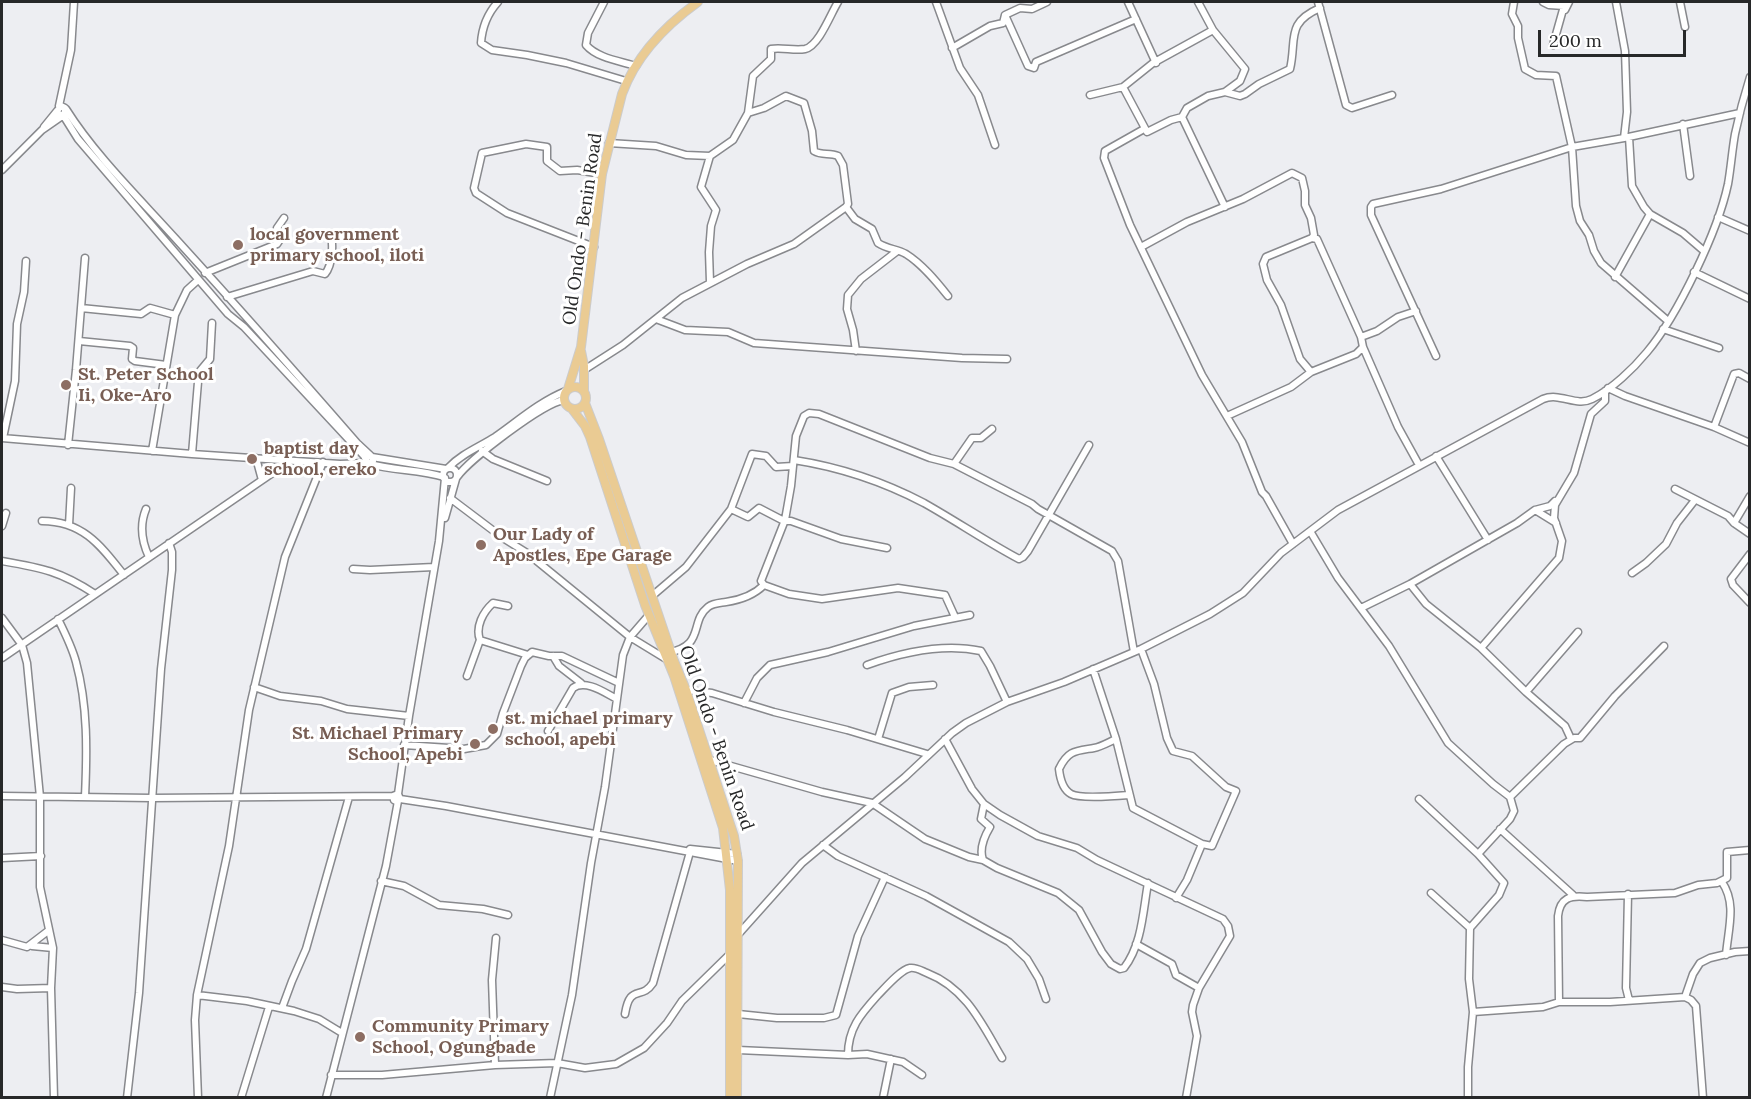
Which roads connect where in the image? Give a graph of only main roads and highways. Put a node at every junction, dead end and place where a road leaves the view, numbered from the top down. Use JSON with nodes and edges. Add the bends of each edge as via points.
{"nodes":[{"id":1,"x":698,"y":2,"type":"edge"},
{"id":2,"x":581,"y":347,"type":"junction"},
{"id":3,"x":567,"y":390,"type":"junction"},
{"id":4,"x":584,"y":392,"type":"junction"},
{"id":5,"x":585,"y":403,"type":"junction"},
{"id":6,"x":572,"y":409,"type":"junction"},
{"id":7,"x":667,"y":655,"type":"junction"},
{"id":8,"x":734,"y":940,"type":"junction"},
{"id":9,"x":730,"y":1098,"type":"edge"},
{"id":10,"x":737,"y":1098,"type":"edge"}],
"edges":[{"from":1,"to":2,"type":"main road","name":"Old Ondo - Benin Road","via":[[669,25],[626,81],[602,174]]},
{"from":2,"to":3,"type":"main road","name":"Old Ondo - Benin Road"},
{"from":2,"to":4,"type":"main road","name":"Old Ondo - Benin Road"},
{"from":3,"to":4,"type":"main road","via":[[578,387]]},
{"from":3,"to":6,"type":"main road","name":"Old Ondo - Benin Road","via":[[564,400]]},
{"from":4,"to":5,"type":"main road","name":"Old Ondo - Benin Road"},
{"from":5,"to":6,"type":"main road"},
{"from":5,"to":7,"type":"main road","name":"Old Ondo - Benin Road","via":[[652,596]]},
{"from":6,"to":7,"type":"main road","name":"Old Ondo - Benin Road","via":[[590,438],[649,615]]},
{"from":7,"to":8,"type":"main road","name":"Old Ondo - Benin Road","via":[[723,828]]},
{"from":7,"to":8,"type":"main road","name":"Old Ondo - Benin Road","via":[[686,690],[734,836]]},
{"from":8,"to":9,"type":"main road","name":"Old Ondo - Benin Road","via":[[730,954]]},
{"from":8,"to":10,"type":"main road","name":"Old Ondo - Benin Road"}]}
